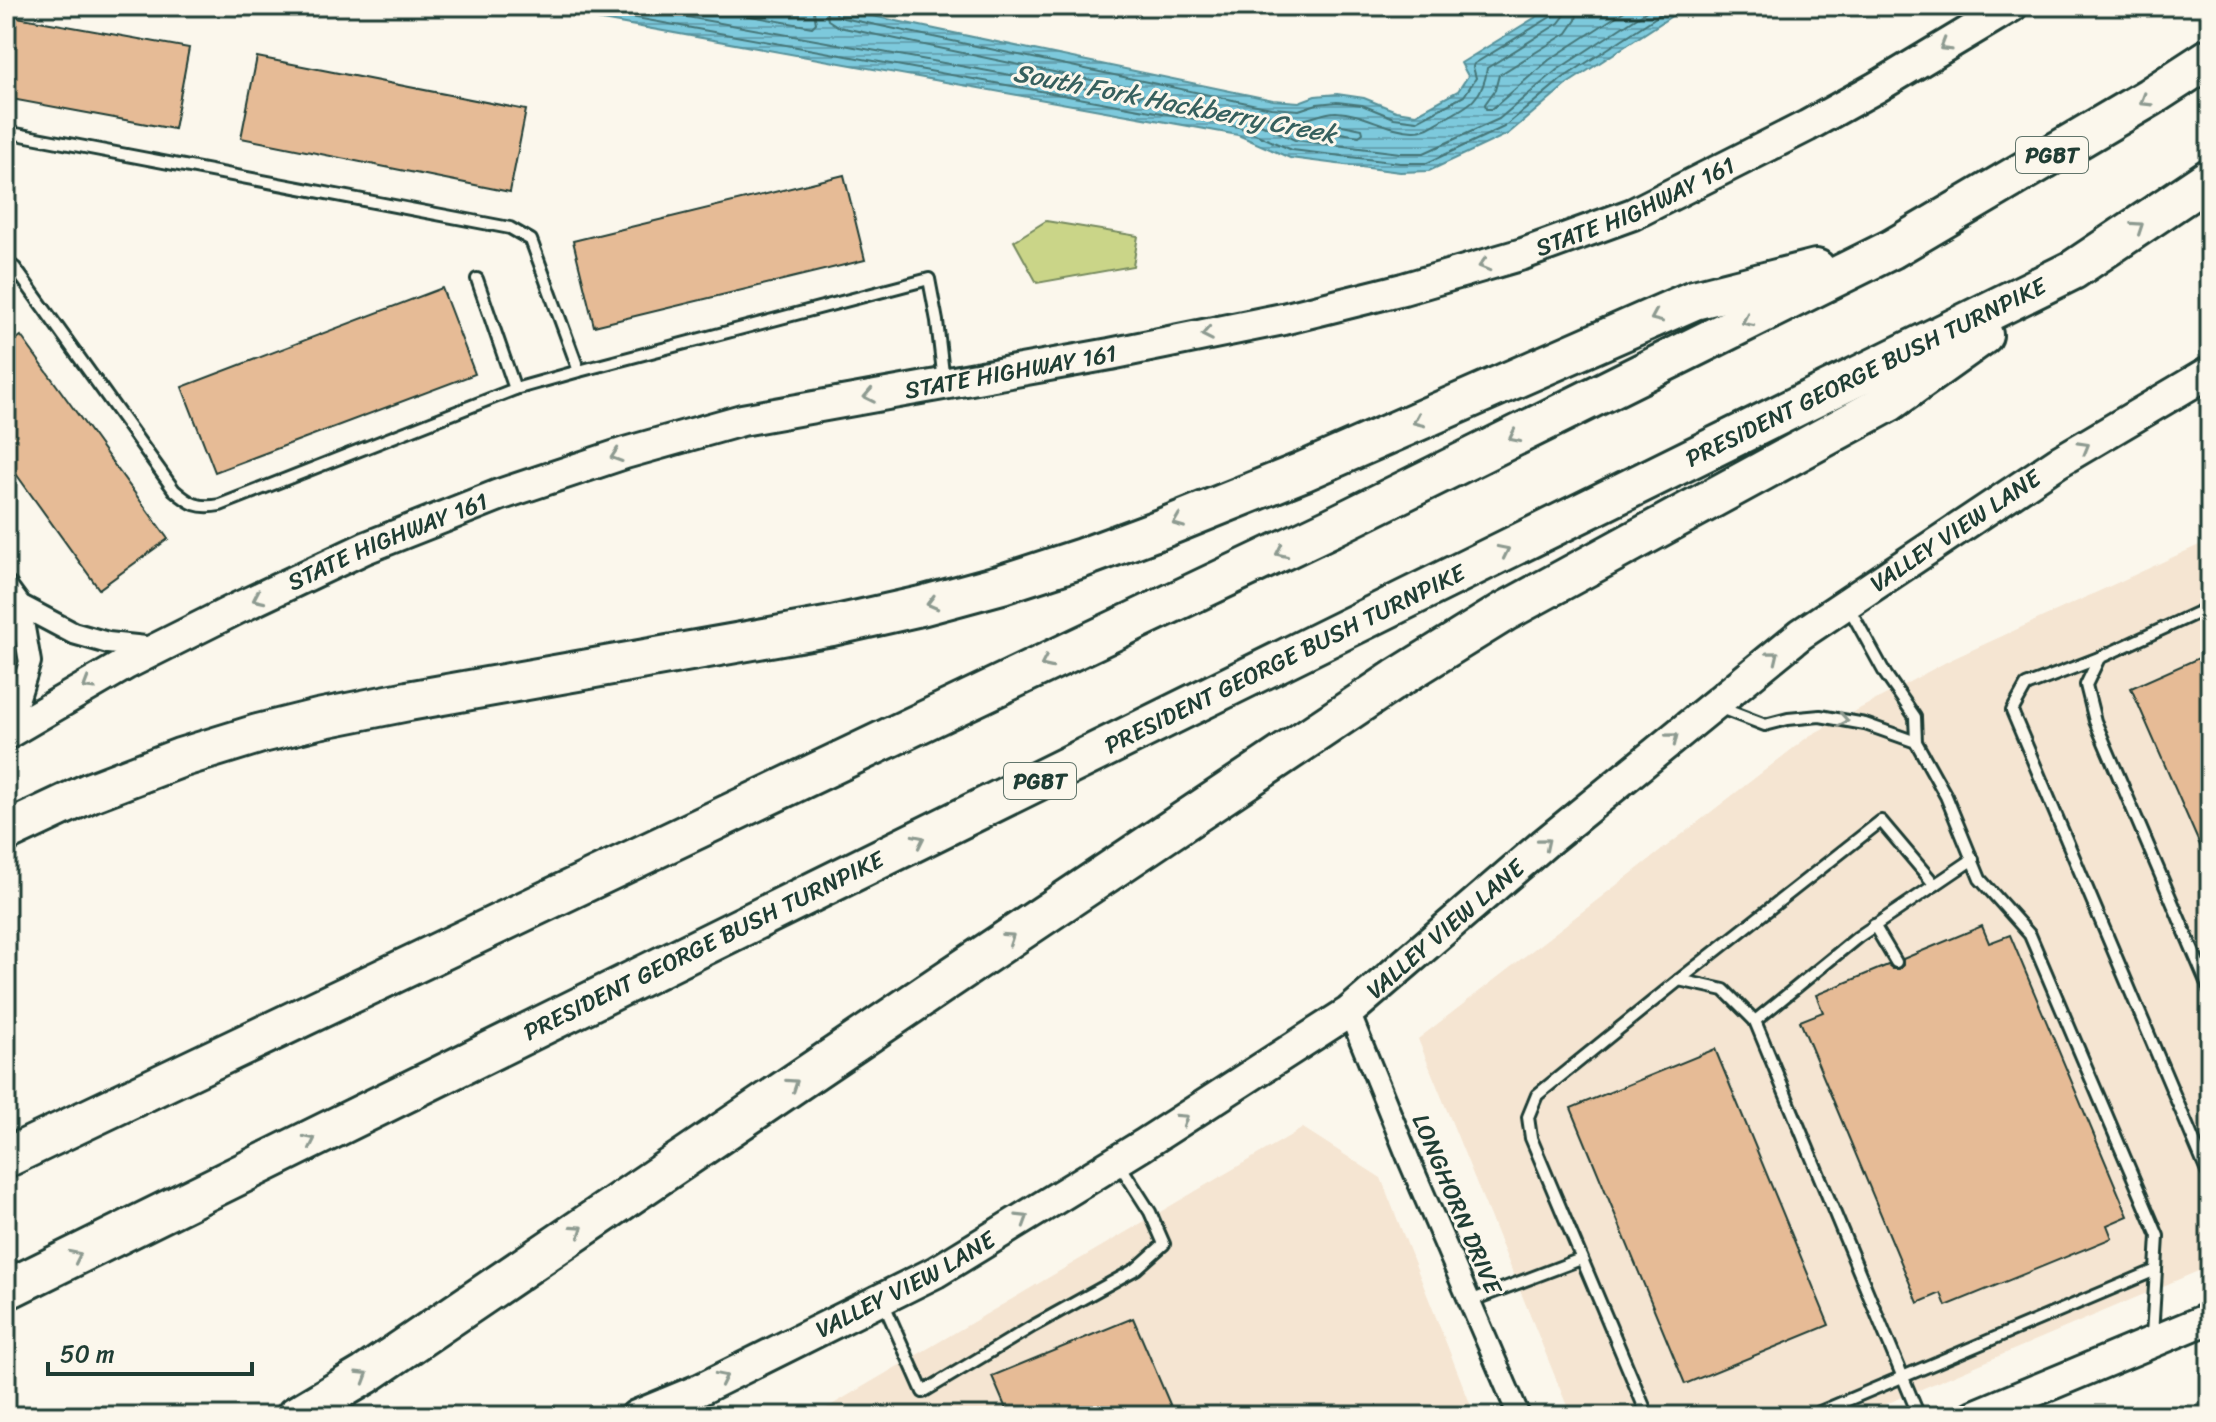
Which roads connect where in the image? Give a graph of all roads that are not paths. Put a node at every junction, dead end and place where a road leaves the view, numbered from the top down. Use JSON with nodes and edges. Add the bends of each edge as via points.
{"nodes":[{"id":1,"x":2012,"y":6,"type":"edge"},
{"id":2,"x":2210,"y":58,"type":"edge"},
{"id":3,"x":6,"y":132,"type":"edge"},
{"id":4,"x":2210,"y":178,"type":"edge"},
{"id":5,"x":1892,"y":249,"type":"junction"},
{"id":6,"x":6,"y":261,"type":"edge"},
{"id":7,"x":2073,"y":270,"type":"junction"},
{"id":8,"x":477,"y":279,"type":"dead end"},
{"id":9,"x":579,"y":371,"type":"junction"},
{"id":10,"x":2210,"y":372,"type":"edge"},
{"id":11,"x":944,"y":383,"type":"junction"},
{"id":12,"x":515,"y":389,"type":"junction"},
{"id":13,"x":6,"y":586,"type":"edge"},
{"id":14,"x":1847,"y":603,"type":"junction"},
{"id":15,"x":20,"y":605,"type":"junction"},
{"id":16,"x":2210,"y":607,"type":"edge"},
{"id":17,"x":157,"y":648,"type":"junction"},
{"id":18,"x":2099,"y":658,"type":"junction"},
{"id":19,"x":1713,"y":705,"type":"junction"},
{"id":20,"x":6,"y":721,"type":"edge"},
{"id":21,"x":6,"y":734,"type":"edge"},
{"id":22,"x":1916,"y":742,"type":"junction"},
{"id":23,"x":6,"y":832,"type":"edge"},
{"id":24,"x":1973,"y":859,"type":"junction"},
{"id":25,"x":1935,"y":885,"type":"junction"},
{"id":26,"x":1874,"y":925,"type":"junction"},
{"id":27,"x":1896,"y":962,"type":"dead end"},
{"id":28,"x":1679,"y":980,"type":"junction"},
{"id":29,"x":2210,"y":991,"type":"edge"},
{"id":30,"x":1349,"y":1012,"type":"junction"},
{"id":31,"x":1755,"y":1021,"type":"junction"},
{"id":32,"x":6,"y":1158,"type":"edge"},
{"id":33,"x":1117,"y":1161,"type":"junction"},
{"id":34,"x":2210,"y":1176,"type":"edge"},
{"id":35,"x":1581,"y":1259,"type":"junction"},
{"id":36,"x":2156,"y":1270,"type":"junction"},
{"id":37,"x":6,"y":1290,"type":"edge"},
{"id":38,"x":882,"y":1299,"type":"junction"},
{"id":39,"x":1470,"y":1301,"type":"junction"},
{"id":40,"x":2210,"y":1318,"type":"edge"},
{"id":41,"x":2152,"y":1342,"type":"junction"},
{"id":42,"x":1903,"y":1376,"type":"junction"},
{"id":43,"x":296,"y":1416,"type":"edge"},
{"id":44,"x":636,"y":1416,"type":"edge"},
{"id":45,"x":1519,"y":1416,"type":"edge"},
{"id":46,"x":1648,"y":1416,"type":"edge"},
{"id":47,"x":1810,"y":1416,"type":"edge"},
{"id":48,"x":1919,"y":1416,"type":"edge"},
{"id":49,"x":1974,"y":1416,"type":"edge"}],
"edges":[{"from":1,"to":11,"type":"main road","name":"STATE HIGHWAY 161","one_way":true,"via":[[1877,87],[1633,214],[1523,254],[1283,319]]},
{"from":2,"to":5,"type":"highway","number":"PGBT","one_way":true},
{"from":3,"to":9,"type":"lane","via":[[510,228],[531,240]]},
{"from":7,"to":4,"type":"highway","name":"PRESIDENT GEORGE BUSH TURNPIKE","number":"PGBT","one_way":true},
{"from":5,"to":23,"type":"highway","one_way":true,"via":[[1694,300],[1302,472],[1002,584],[832,626],[318,719],[180,758]]},
{"from":5,"to":32,"type":"highway","number":"PGBT","one_way":true,"via":[[1332,527]]},
{"from":6,"to":12,"type":"lane","via":[[174,490],[205,507]]},
{"from":37,"to":7,"type":"highway","name":"PRESIDENT GEORGE BUSH TURNPIKE","number":"PGBT","one_way":true},
{"from":43,"to":7,"type":"highway","one_way":true,"via":[[365,1375],[1396,679],[1504,612],[1889,402]]},
{"from":8,"to":12,"type":"lane"},
{"from":9,"to":11,"type":"lane","via":[[929,279]]},
{"from":9,"to":12,"type":"lane"},
{"from":14,"to":10,"type":"main road","name":"VALLEY VIEW LANE","one_way":true,"via":[[2058,462]]},
{"from":11,"to":17,"type":"main road","name":"STATE HIGHWAY 161","one_way":true,"via":[[742,420],[499,495],[365,548]]},
{"from":13,"to":15,"type":"street"},
{"from":19,"to":14,"type":"main road","name":"VALLEY VIEW LANE","one_way":true},
{"from":14,"to":22,"type":"lane","via":[[1915,717]]},
{"from":15,"to":17,"type":"street","via":[[73,633]]},
{"from":15,"to":20,"type":"street","via":[[30,662]]},
{"from":16,"to":18,"type":"lane"},
{"from":17,"to":21,"type":"main road","name":"STATE HIGHWAY 161","one_way":true},
{"from":18,"to":29,"type":"lane","via":[[2086,685],[2095,721]]},
{"from":18,"to":34,"type":"lane","via":[[2026,686],[2012,711]]},
{"from":19,"to":22,"type":"lane","one_way":true,"via":[[1765,725],[1820,716],[1865,724]]},
{"from":30,"to":19,"type":"main road","name":"VALLEY VIEW LANE","one_way":true},
{"from":22,"to":24,"type":"lane"},
{"from":24,"to":25,"type":"lane"},
{"from":24,"to":36,"type":"lane","via":[[1980,879],[2030,935],[2158,1236]]},
{"from":25,"to":26,"type":"lane"},
{"from":25,"to":28,"type":"lane","via":[[1881,821]]},
{"from":26,"to":27,"type":"lane"},
{"from":26,"to":31,"type":"lane"},
{"from":28,"to":31,"type":"lane","via":[[1724,990]]},
{"from":28,"to":35,"type":"lane","via":[[1537,1095],[1528,1117],[1531,1138]]},
{"from":33,"to":30,"type":"main road","name":"VALLEY VIEW LANE","one_way":true},
{"from":30,"to":39,"type":"street","name":"LONGHORN DRIVE"},
{"from":31,"to":42,"type":"lane"},
{"from":38,"to":33,"type":"main road","name":"VALLEY VIEW LANE","one_way":true,"via":[[936,1272]]},
{"from":33,"to":38,"type":"lane","via":[[1164,1244],[1136,1269],[923,1392]]},
{"from":35,"to":39,"type":"lane"},
{"from":35,"to":46,"type":"lane"},
{"from":36,"to":41,"type":"lane"},
{"from":36,"to":42,"type":"lane"},
{"from":44,"to":38,"type":"main road","name":"VALLEY VIEW LANE","one_way":true},
{"from":39,"to":45,"type":"street","name":"LONGHORN DRIVE"},
{"from":40,"to":41,"type":"main road"},
{"from":41,"to":49,"type":"main road"},
{"from":42,"to":47,"type":"lane"},
{"from":42,"to":48,"type":"lane"}]}
